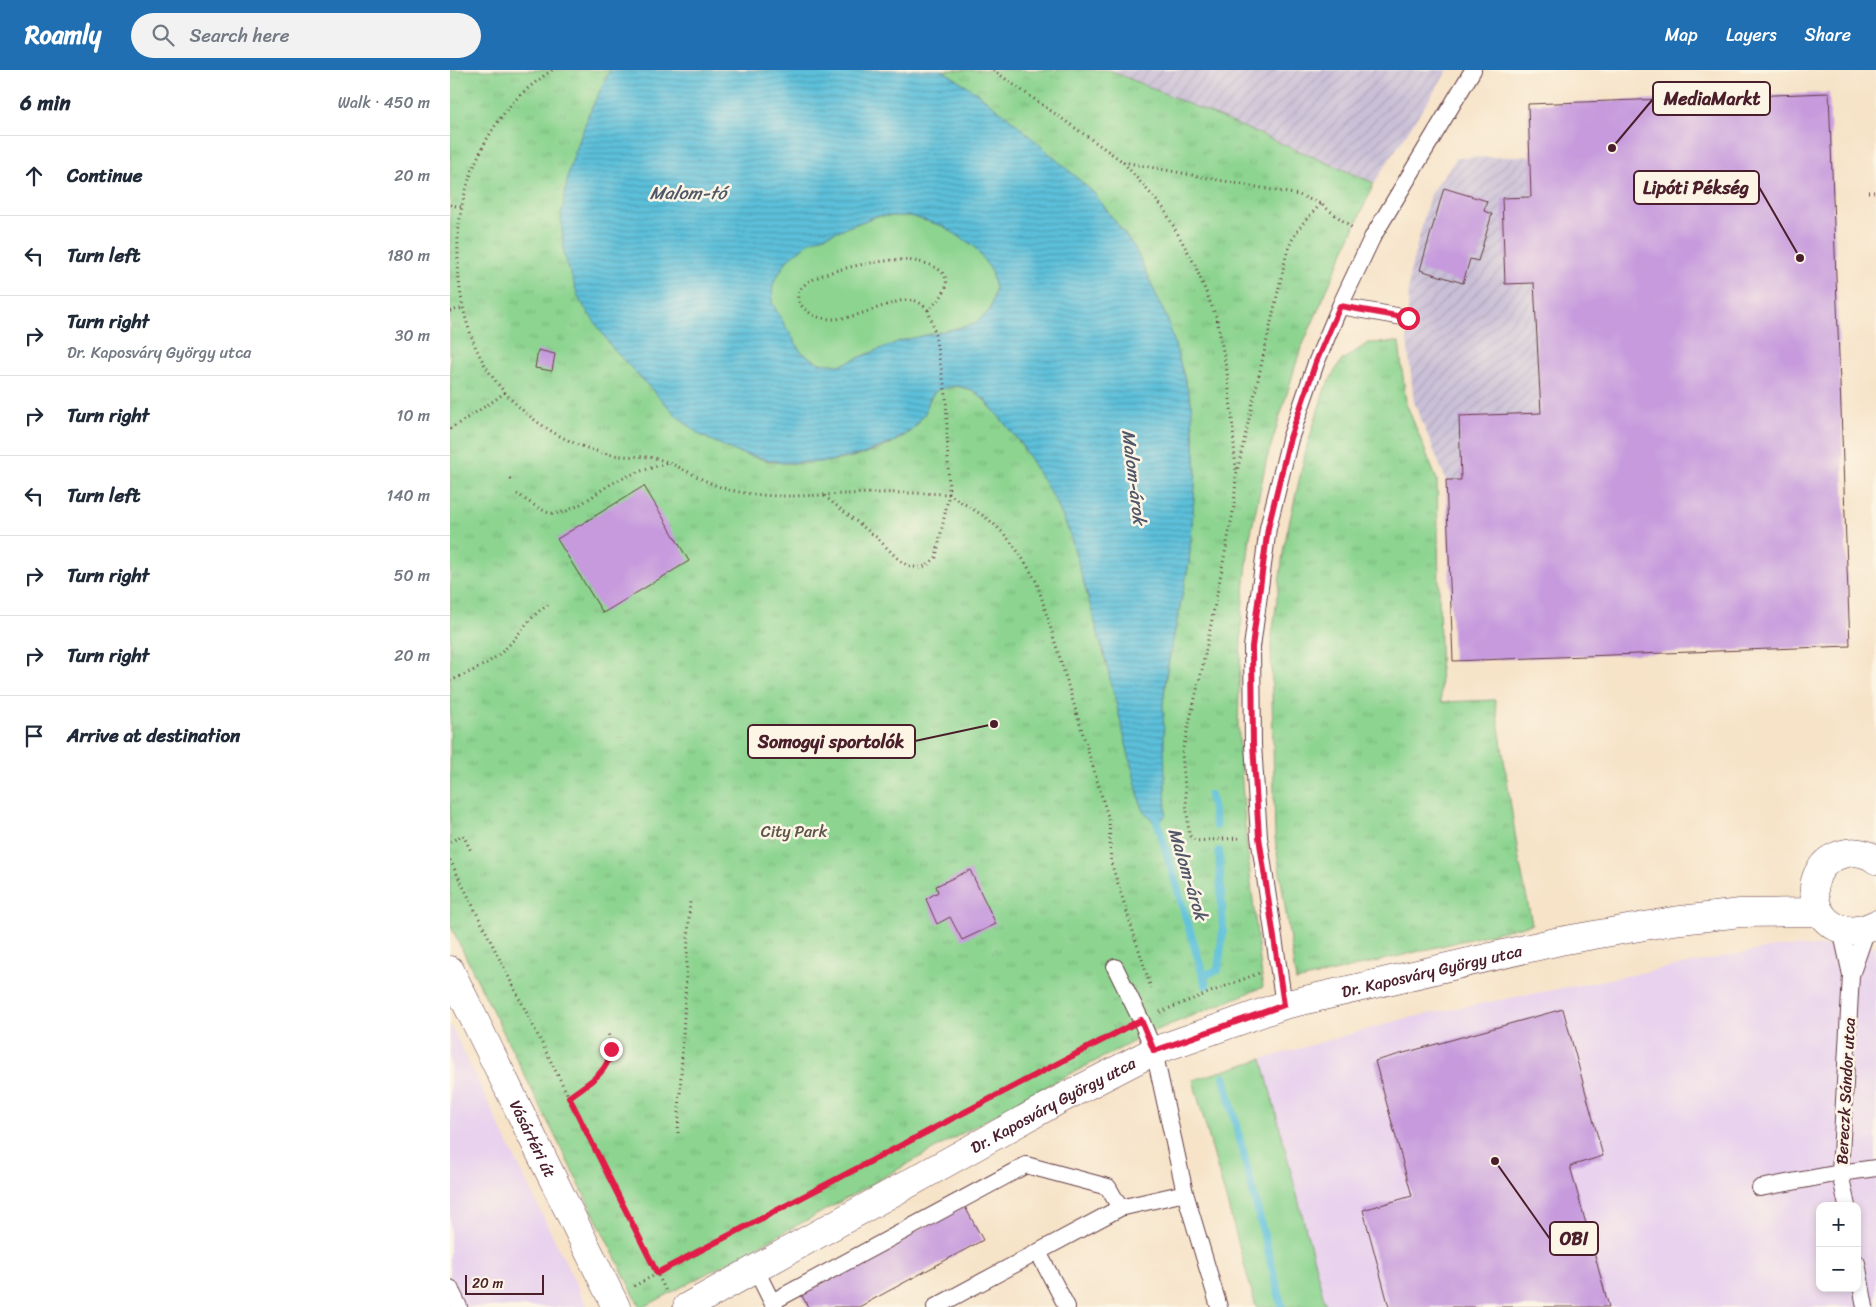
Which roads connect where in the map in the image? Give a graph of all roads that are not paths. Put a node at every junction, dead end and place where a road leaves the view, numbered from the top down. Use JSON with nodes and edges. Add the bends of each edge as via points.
{"nodes":[{"id":1,"x":1473,"y":70,"type":"edge"},
{"id":2,"x":1340,"y":306,"type":"junction"},
{"id":3,"x":1408,"y":318,"type":"dead end"},
{"id":4,"x":1876,"y":860,"type":"edge"},
{"id":5,"x":1816,"y":899,"type":"junction"},
{"id":6,"x":1861,"y":927,"type":"edge"},
{"id":7,"x":1115,"y":968,"type":"dead end"},
{"id":8,"x":450,"y":970,"type":"edge"},
{"id":9,"x":1851,"y":975,"type":"junction"},
{"id":10,"x":1284,"y":1005,"type":"junction"},
{"id":11,"x":1154,"y":1051,"type":"junction"},
{"id":12,"x":1876,"y":1168,"type":"edge"},
{"id":13,"x":1840,"y":1173,"type":"junction"},
{"id":14,"x":1760,"y":1188,"type":"dead end"},
{"id":15,"x":1186,"y":1193,"type":"junction"},
{"id":16,"x":1846,"y":1202,"type":"edge"},
{"id":17,"x":1120,"y":1208,"type":"junction"},
{"id":18,"x":1038,"y":1252,"type":"junction"},
{"id":19,"x":756,"y":1270,"type":"junction"},
{"id":20,"x":1861,"y":1283,"type":"edge"},
{"id":21,"x":450,"y":1288,"type":"edge"},
{"id":22,"x":614,"y":1303,"type":"edge"},
{"id":23,"x":678,"y":1303,"type":"edge"},
{"id":24,"x":774,"y":1304,"type":"edge"},
{"id":25,"x":459,"y":1307,"type":"edge"},
{"id":26,"x":935,"y":1307,"type":"edge"},
{"id":27,"x":1067,"y":1307,"type":"edge"},
{"id":28,"x":1219,"y":1307,"type":"edge"},
{"id":29,"x":1866,"y":1307,"type":"edge"}],
"edges":[{"from":1,"to":2,"type":"lane","via":[[1372,238]]},
{"from":2,"to":3,"type":"lane"},
{"from":2,"to":10,"type":"lane","via":[[1316,362],[1290,438],[1268,528],[1252,647],[1253,744],[1259,837]]},
{"from":4,"to":5,"type":"street","via":[[1851,852],[1833,858],[1816,878]]},
{"from":5,"to":6,"type":"street","via":[[1831,924]]},
{"from":5,"to":10,"type":"street","name":"Dr. Kaposváry György utca","via":[[1560,941]]},
{"from":6,"to":9,"type":"lane","name":"Bereczk Sándor utca"},
{"from":6,"to":9,"type":"lane","name":"Bereczk Sándor utca"},
{"from":7,"to":11,"type":"lane"},
{"from":8,"to":22,"type":"street","name":"Vásártéri út"},
{"from":9,"to":13,"type":"lane","name":"Bereczk Sándor utca"},
{"from":10,"to":11,"type":"street","name":"Dr. Kaposváry György utca"},
{"from":11,"to":15,"type":"lane"},
{"from":11,"to":19,"type":"street","name":"Dr. Kaposváry György utca","via":[[1057,1101]]},
{"from":12,"to":13,"type":"lane"},
{"from":13,"to":14,"type":"lane"},
{"from":13,"to":16,"type":"lane","name":"Bereczk Sándor utca"},
{"from":15,"to":17,"type":"lane"},
{"from":15,"to":28,"type":"lane"},
{"from":17,"to":18,"type":"lane"},
{"from":17,"to":24,"type":"lane","via":[[1108,1187],[1026,1165]]},
{"from":18,"to":26,"type":"lane"},
{"from":18,"to":27,"type":"lane"},
{"from":19,"to":23,"type":"street","name":"Dr. Kaposváry György utca"},
{"from":19,"to":24,"type":"lane"},
{"from":20,"to":29,"type":"lane"},
{"from":21,"to":25,"type":"lane"}]}
